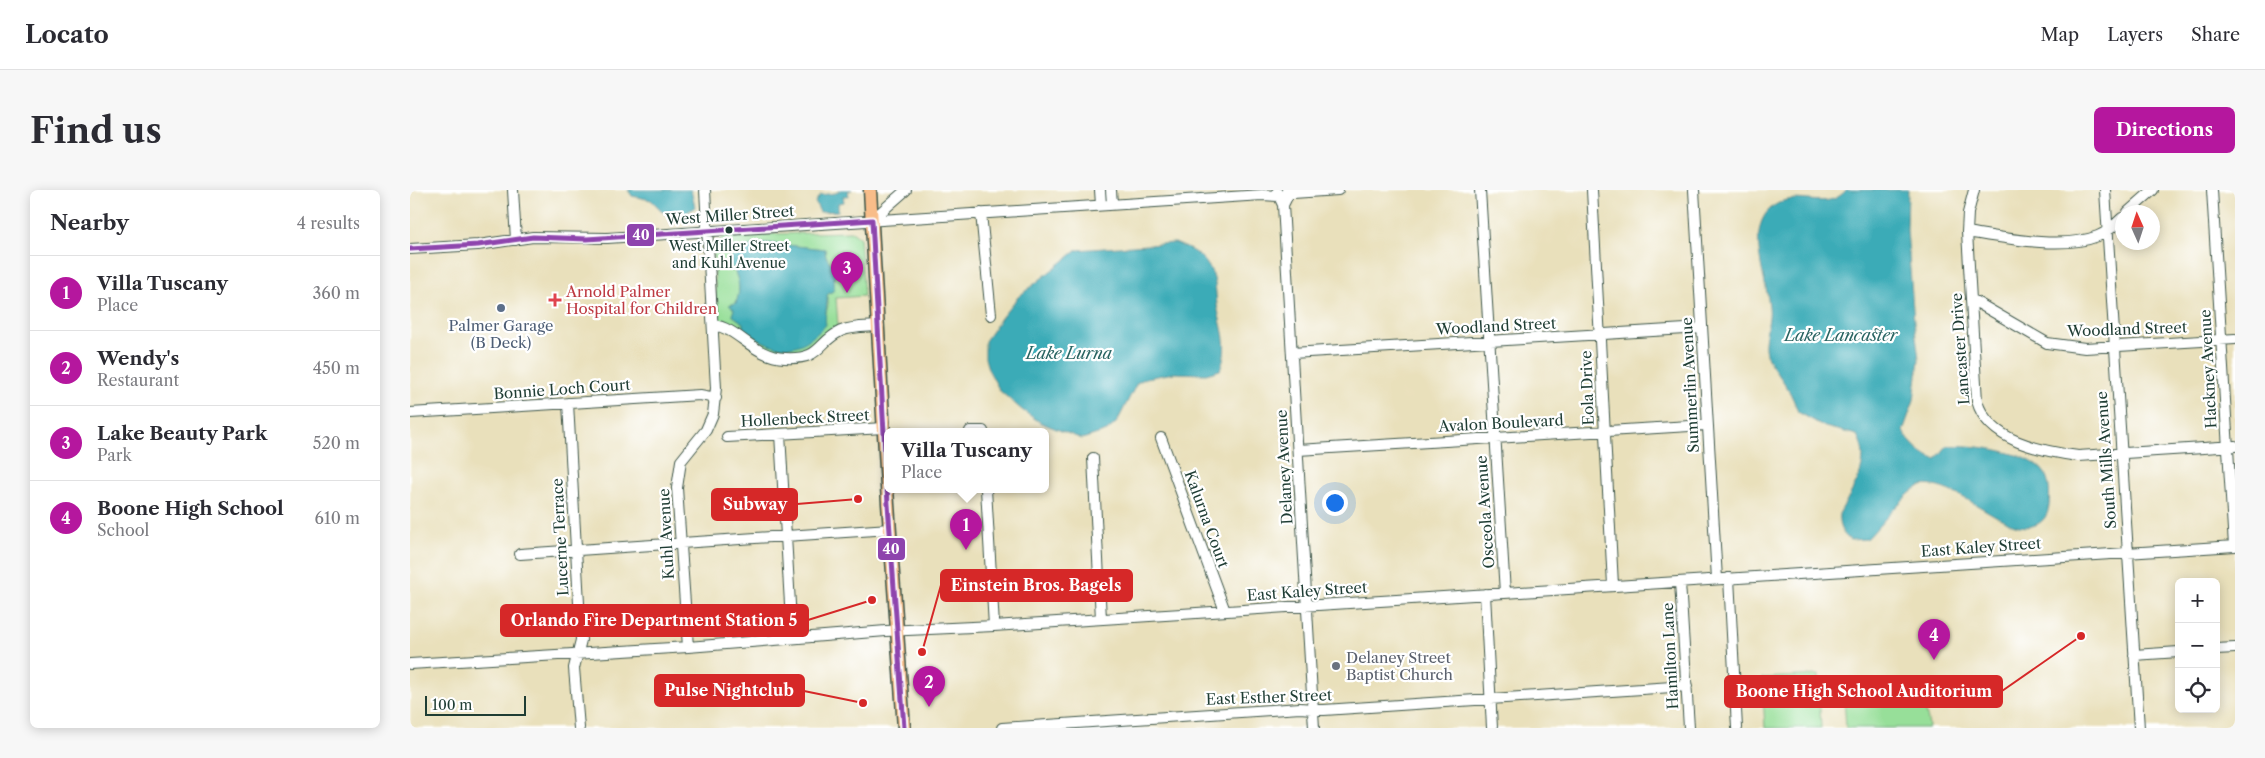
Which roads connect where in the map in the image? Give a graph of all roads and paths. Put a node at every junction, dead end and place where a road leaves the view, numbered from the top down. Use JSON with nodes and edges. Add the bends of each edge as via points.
{"nodes":[{"id":1,"x":512,"y":190,"type":"edge"},
{"id":2,"x":705,"y":190,"type":"edge"},
{"id":3,"x":870,"y":190,"type":"edge"},
{"id":4,"x":906,"y":190,"type":"edge"},
{"id":5,"x":1100,"y":190,"type":"edge"},
{"id":6,"x":1111,"y":190,"type":"edge"},
{"id":7,"x":1338,"y":190,"type":"edge"},
{"id":8,"x":1480,"y":190,"type":"edge"},
{"id":9,"x":1592,"y":190,"type":"edge"},
{"id":10,"x":1694,"y":190,"type":"edge"},
{"id":11,"x":1974,"y":190,"type":"edge"},
{"id":12,"x":2105,"y":190,"type":"edge"},
{"id":13,"x":2153,"y":190,"type":"edge"},
{"id":14,"x":2212,"y":190,"type":"edge"},
{"id":15,"x":1279,"y":195,"type":"edge"},
{"id":16,"x":896,"y":199,"type":"junction"},
{"id":17,"x":1112,"y":204,"type":"junction"},
{"id":18,"x":1101,"y":205,"type":"junction"},
{"id":19,"x":2136,"y":205,"type":"edge"},
{"id":20,"x":981,"y":213,"type":"junction"},
{"id":21,"x":910,"y":217,"type":"junction"},
{"id":22,"x":872,"y":220,"type":"junction"},
{"id":23,"x":2115,"y":225,"type":"edge"},
{"id":24,"x":707,"y":231,"type":"junction"},
{"id":25,"x":1967,"y":232,"type":"junction"},
{"id":26,"x":2107,"y":232,"type":"junction"},
{"id":27,"x":516,"y":240,"type":"junction"},
{"id":28,"x":410,"y":248,"type":"edge"},
{"id":29,"x":1971,"y":299,"type":"junction"},
{"id":30,"x":991,"y":315,"type":"dead end"},
{"id":31,"x":713,"y":325,"type":"junction"},
{"id":32,"x":879,"y":326,"type":"junction"},
{"id":33,"x":1702,"y":328,"type":"junction"},
{"id":34,"x":1601,"y":334,"type":"junction"},
{"id":35,"x":2235,"y":339,"type":"edge"},
{"id":36,"x":2222,"y":340,"type":"junction"},
{"id":37,"x":1489,"y":341,"type":"junction"},
{"id":38,"x":2114,"y":347,"type":"junction"},
{"id":39,"x":1292,"y":353,"type":"junction"},
{"id":40,"x":716,"y":398,"type":"junction"},
{"id":41,"x":568,"y":403,"type":"junction"},
{"id":42,"x":410,"y":414,"type":"edge"},
{"id":43,"x":1706,"y":424,"type":"junction"},
{"id":44,"x":886,"y":428,"type":"edge"},
{"id":45,"x":1604,"y":432,"type":"junction"},
{"id":46,"x":884,"y":433,"type":"edge"},
{"id":47,"x":780,"y":434,"type":"junction"},
{"id":48,"x":727,"y":437,"type":"dead end"},
{"id":49,"x":1161,"y":438,"type":"dead end"},
{"id":50,"x":1496,"y":439,"type":"junction"},
{"id":51,"x":2231,"y":446,"type":"edge"},
{"id":52,"x":1298,"y":450,"type":"junction"},
{"id":53,"x":2120,"y":453,"type":"junction"},
{"id":54,"x":1093,"y":458,"type":"dead end"},
{"id":55,"x":888,"y":493,"type":"edge"},
{"id":56,"x":986,"y":493,"type":"edge"},
{"id":57,"x":890,"y":529,"type":"junction"},
{"id":58,"x":786,"y":536,"type":"junction"},
{"id":59,"x":681,"y":542,"type":"junction"},
{"id":60,"x":2234,"y":546,"type":"edge"},
{"id":61,"x":576,"y":550,"type":"junction"},
{"id":62,"x":2127,"y":553,"type":"junction"},
{"id":63,"x":520,"y":554,"type":"dead end"},
{"id":64,"x":1729,"y":578,"type":"junction"},
{"id":65,"x":1717,"y":579,"type":"junction"},
{"id":66,"x":1680,"y":582,"type":"junction"},
{"id":67,"x":1613,"y":585,"type":"junction"},
{"id":68,"x":1505,"y":593,"type":"junction"},
{"id":69,"x":1485,"y":594,"type":"junction"},
{"id":70,"x":1307,"y":606,"type":"junction"},
{"id":71,"x":1225,"y":611,"type":"junction"},
{"id":72,"x":1102,"y":619,"type":"junction"},
{"id":73,"x":994,"y":626,"type":"junction"},
{"id":74,"x":898,"y":630,"type":"junction"},
{"id":75,"x":792,"y":638,"type":"junction"},
{"id":76,"x":688,"y":648,"type":"junction"},
{"id":77,"x":2235,"y":648,"type":"edge"},
{"id":78,"x":2220,"y":649,"type":"edge"},
{"id":79,"x":2175,"y":652,"type":"edge"},
{"id":80,"x":578,"y":654,"type":"junction"},
{"id":81,"x":2134,"y":655,"type":"junction"},
{"id":82,"x":410,"y":664,"type":"edge"},
{"id":83,"x":1687,"y":686,"type":"junction"},
{"id":84,"x":1491,"y":699,"type":"junction"},
{"id":85,"x":1313,"y":709,"type":"junction"},
{"id":86,"x":1108,"y":724,"type":"edge"},
{"id":87,"x":578,"y":728,"type":"edge"},
{"id":88,"x":904,"y":728,"type":"edge"},
{"id":89,"x":1002,"y":728,"type":"edge"},
{"id":90,"x":1314,"y":728,"type":"edge"},
{"id":91,"x":1492,"y":728,"type":"edge"},
{"id":92,"x":1689,"y":728,"type":"edge"},
{"id":93,"x":1737,"y":728,"type":"edge"},
{"id":94,"x":2139,"y":728,"type":"edge"}],
"edges":[{"from":1,"to":27,"type":"street"},
{"from":2,"to":24,"type":"street","name":"Kuhl Avenue"},
{"from":3,"to":22,"type":"main road"},
{"from":4,"to":16,"type":"street"},
{"from":5,"to":18,"type":"street"},
{"from":6,"to":17,"type":"street"},
{"from":7,"to":15,"type":"street","name":"West Miller Street"},
{"from":8,"to":37,"type":"street","name":"Osceola Avenue"},
{"from":9,"to":34,"type":"street","name":"Eola Drive"},
{"from":10,"to":33,"type":"street","name":"Summerlin Avenue"},
{"from":11,"to":25,"type":"street","name":"Lancaster Drive"},
{"from":12,"to":26,"type":"street","name":"South Mills Avenue"},
{"from":13,"to":19,"type":"street"},
{"from":14,"to":36,"type":"street","name":"Hackney Avenue"},
{"from":15,"to":17,"type":"street","name":"West Miller Street"},
{"from":15,"to":39,"type":"street","name":"Delaney Avenue"},
{"from":16,"to":21,"type":"street","via":[[897,211]]},
{"from":16,"to":22,"type":"street"},
{"from":17,"to":18,"type":"street","name":"West Miller Street"},
{"from":18,"to":20,"type":"street","name":"West Miller Street"},
{"from":20,"to":21,"type":"street","name":"West Miller Street"},
{"from":20,"to":30,"type":"street"},
{"from":21,"to":22,"type":"street","name":"West Miller Street"},
{"from":22,"to":24,"type":"street","name":"West Miller Street"},
{"from":22,"to":32,"type":"main road"},
{"from":23,"to":26,"type":"street"},
{"from":24,"to":27,"type":"street","name":"West Miller Street"},
{"from":24,"to":31,"type":"street","name":"Kuhl Avenue"},
{"from":25,"to":26,"type":"street","via":[[2046,242],[2080,240]]},
{"from":25,"to":29,"type":"street","name":"Lancaster Drive"},
{"from":26,"to":38,"type":"street","name":"South Mills Avenue"},
{"from":27,"to":28,"type":"street","name":"West Miller Street"},
{"from":29,"to":38,"type":"street","name":"Woodland Street","via":[[2047,342],[2085,348]]},
{"from":29,"to":53,"type":"street","name":"Lancaster Drive","via":[[1977,400],[1987,423],[2009,438],[2061,454]]},
{"from":31,"to":32,"type":"street","via":[[726,328],[757,351],[790,358],[817,352],[841,331]]},
{"from":31,"to":40,"type":"street","name":"Kuhl Avenue"},
{"from":32,"to":44,"type":"main road"},
{"from":33,"to":34,"type":"street","name":"Woodland Street"},
{"from":33,"to":43,"type":"street","name":"Summerlin Avenue"},
{"from":34,"to":37,"type":"street","name":"Woodland Street"},
{"from":34,"to":45,"type":"street","name":"Eola Drive"},
{"from":35,"to":36,"type":"street","name":"Woodland Street"},
{"from":36,"to":38,"type":"street","name":"Woodland Street"},
{"from":36,"to":51,"type":"street","name":"Hackney Avenue"},
{"from":37,"to":39,"type":"street","name":"Woodland Street"},
{"from":37,"to":50,"type":"street","name":"Osceola Avenue"},
{"from":38,"to":53,"type":"street","name":"South Mills Avenue"},
{"from":39,"to":52,"type":"street","name":"Delaney Avenue"},
{"from":40,"to":41,"type":"street","name":"Bonnie Loch Court","via":[[700,395]]},
{"from":40,"to":59,"type":"street","name":"Kuhl Avenue","via":[[706,430],[681,461],[678,488]]},
{"from":41,"to":42,"type":"street","name":"Bonnie Loch Court"},
{"from":41,"to":61,"type":"street","name":"Lucerne Terrace"},
{"from":43,"to":45,"type":"street","name":"Avalon Boulevard"},
{"from":43,"to":65,"type":"street","name":"Summerlin Avenue"},
{"from":45,"to":50,"type":"street","name":"Avalon Boulevard"},
{"from":45,"to":67,"type":"street","name":"Eola Drive"},
{"from":46,"to":47,"type":"street","name":"Hollenbeck Street"},
{"from":47,"to":48,"type":"street","name":"Hollenbeck Street"},
{"from":47,"to":58,"type":"street"},
{"from":49,"to":71,"type":"street","name":"Kalurna Court"},
{"from":50,"to":52,"type":"street","name":"Avalon Boulevard"},
{"from":50,"to":68,"type":"street","name":"Osceola Avenue"},
{"from":51,"to":53,"type":"street","name":"Lancaster Drive"},
{"from":51,"to":60,"type":"street","name":"Hackney Avenue"},
{"from":52,"to":70,"type":"street","name":"Delaney Avenue"},
{"from":53,"to":62,"type":"street","name":"South Mills Avenue"},
{"from":54,"to":72,"type":"street"},
{"from":55,"to":57,"type":"main road"},
{"from":56,"to":73,"type":"street"},
{"from":57,"to":58,"type":"street"},
{"from":57,"to":74,"type":"main road"},
{"from":58,"to":59,"type":"street"},
{"from":58,"to":75,"type":"street"},
{"from":59,"to":61,"type":"street"},
{"from":59,"to":76,"type":"street","name":"Kuhl Avenue"},
{"from":60,"to":62,"type":"street","name":"East Kaley Street"},
{"from":61,"to":63,"type":"street"},
{"from":61,"to":80,"type":"street","name":"Lucerne Terrace","via":[[581,640]]},
{"from":62,"to":64,"type":"street","name":"East Kaley Street"},
{"from":62,"to":81,"type":"street","name":"South Mills Avenue"},
{"from":64,"to":65,"type":"street","name":"East Kaley Street"},
{"from":64,"to":93,"type":"street"},
{"from":65,"to":66,"type":"street","name":"East Kaley Street"},
{"from":66,"to":67,"type":"street","name":"East Kaley Street"},
{"from":66,"to":83,"type":"street","name":"Hamilton Lane"},
{"from":67,"to":68,"type":"street","name":"East Kaley Street"},
{"from":68,"to":69,"type":"street","name":"East Kaley Street"},
{"from":69,"to":70,"type":"street","name":"East Kaley Street"},
{"from":69,"to":84,"type":"street"},
{"from":70,"to":71,"type":"street","name":"East Kaley Street"},
{"from":70,"to":85,"type":"street","name":"Delaney Avenue"},
{"from":71,"to":72,"type":"street","name":"East Kaley Street"},
{"from":72,"to":73,"type":"street","name":"East Kaley Street"},
{"from":73,"to":74,"type":"street","name":"East Kaley Street"},
{"from":74,"to":75,"type":"street","name":"East Kaley Street"},
{"from":74,"to":88,"type":"main road"},
{"from":75,"to":76,"type":"street","name":"East Kaley Street"},
{"from":76,"to":80,"type":"street","name":"East Kaley Street"},
{"from":77,"to":78,"type":"street"},
{"from":79,"to":81,"type":"street"},
{"from":80,"to":82,"type":"street","name":"East Kaley Street"},
{"from":80,"to":87,"type":"street","name":"Lucerne Terrace","via":[[574,668]]},
{"from":81,"to":94,"type":"street","name":"South Mills Avenue"},
{"from":83,"to":84,"type":"street","name":"East Esther Street"},
{"from":83,"to":92,"type":"street","name":"Hamilton Lane"},
{"from":84,"to":85,"type":"street","name":"East Esther Street"},
{"from":84,"to":91,"type":"street"},
{"from":85,"to":86,"type":"street","name":"East Esther Street"},
{"from":85,"to":90,"type":"street","name":"Delaney Avenue"},
{"from":86,"to":89,"type":"street","name":"East Esther Street"}]}
